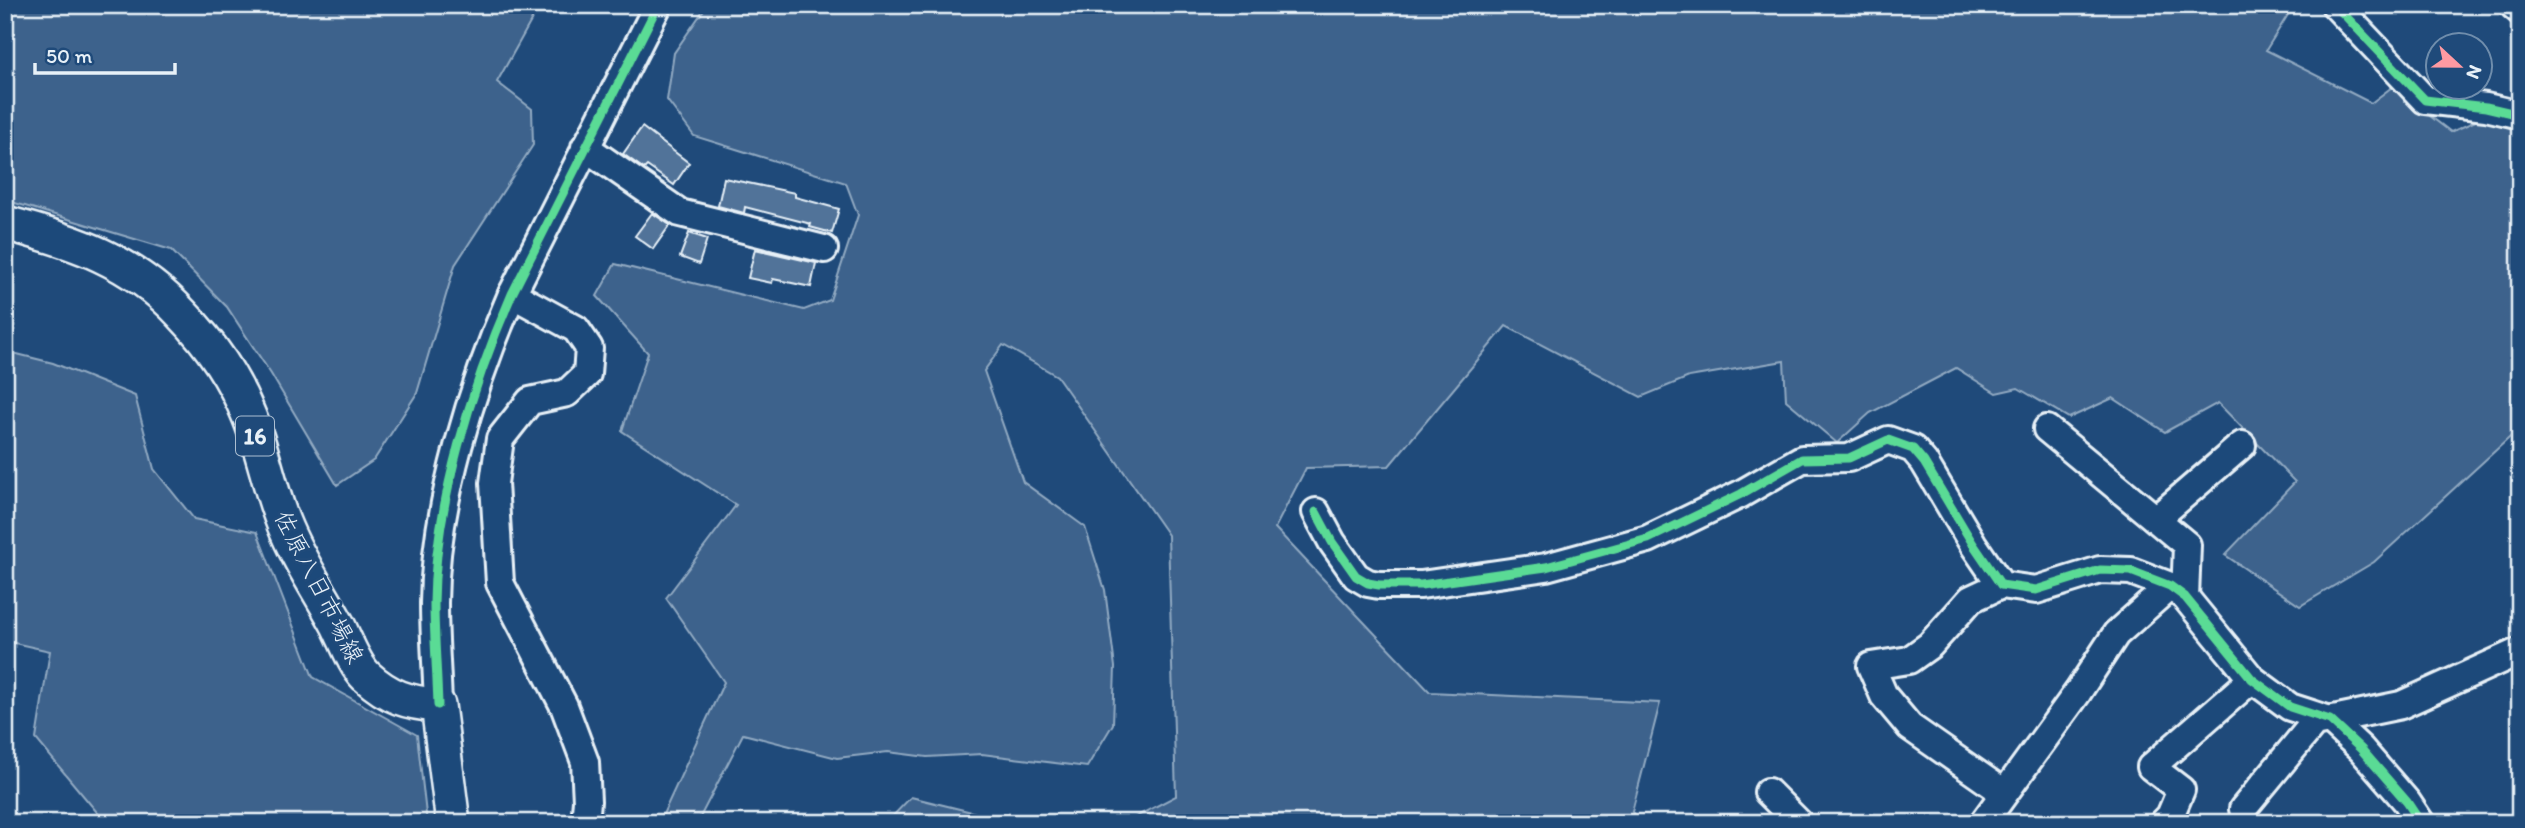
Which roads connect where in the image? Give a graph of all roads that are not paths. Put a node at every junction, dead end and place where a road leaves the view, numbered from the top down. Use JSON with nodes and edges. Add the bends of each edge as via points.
{"nodes":[{"id":1,"x":658,"y":5,"type":"edge"},
{"id":2,"x":2335,"y":5,"type":"edge"},
{"id":3,"x":2513,"y":5,"type":"edge"},
{"id":4,"x":2520,"y":11,"type":"edge"},
{"id":5,"x":2520,"y":116,"type":"edge"},
{"id":6,"x":586,"y":147,"type":"junction"},
{"id":7,"x":5,"y":223,"type":"edge"},
{"id":8,"x":824,"y":249,"type":"dead end"},
{"id":9,"x":512,"y":295,"type":"junction"},
{"id":10,"x":2048,"y":429,"type":"dead end"},
{"id":11,"x":2242,"y":445,"type":"dead end"},
{"id":12,"x":1316,"y":513,"type":"dead end"},
{"id":13,"x":2155,"y":519,"type":"junction"},
{"id":14,"x":2001,"y":585,"type":"junction"},
{"id":15,"x":2178,"y":592,"type":"junction"},
{"id":16,"x":2520,"y":651,"type":"edge"},
{"id":17,"x":2252,"y":679,"type":"junction"},
{"id":18,"x":438,"y":705,"type":"junction"},
{"id":19,"x":2330,"y":720,"type":"junction"},
{"id":20,"x":1768,"y":792,"type":"dead end"},
{"id":21,"x":2003,"y":792,"type":"junction"},
{"id":22,"x":2243,"y":809,"type":"dead end"},
{"id":23,"x":453,"y":823,"type":"edge"},
{"id":24,"x":585,"y":823,"type":"edge"},
{"id":25,"x":1799,"y":823,"type":"edge"},
{"id":26,"x":1983,"y":823,"type":"edge"},
{"id":27,"x":2163,"y":823,"type":"edge"},
{"id":28,"x":2421,"y":823,"type":"edge"}],
"edges":[{"from":1,"to":6,"type":"street"},
{"from":2,"to":5,"type":"street","via":[[2425,100]]},
{"from":3,"to":4,"type":"street"},
{"from":6,"to":8,"type":"street","via":[[680,213]]},
{"from":6,"to":9,"type":"street"},
{"from":7,"to":18,"type":"main road","name":"佐原八日市場線","number":"16","via":[[107,257],[153,286],[184,315],[230,378],[249,416],[284,524],[364,674],[388,694],[413,704]]},
{"from":9,"to":18,"type":"street","via":[[491,342],[443,509],[434,602]]},
{"from":9,"to":24,"type":"street","via":[[576,329],[589,348],[587,374],[567,393],[530,401],[500,439],[494,483],[500,583],[564,705],[585,762]]},
{"from":10,"to":13,"type":"street"},
{"from":11,"to":13,"type":"street"},
{"from":12,"to":14,"type":"street","via":[[1356,576],[1379,586],[1421,585],[1546,567],[1648,539],[1802,458],[1849,458],[1888,440],[1913,449],[1924,462]]},
{"from":13,"to":15,"type":"street","via":[[2187,545]]},
{"from":14,"to":15,"type":"street","via":[[2036,590],[2100,570],[2131,571]]},
{"from":14,"to":21,"type":"street","via":[[1971,599],[1930,645],[1909,660],[1871,666],[1884,696],[1910,727]]},
{"from":15,"to":17,"type":"street"},
{"from":15,"to":21,"type":"street","via":[[2116,634]]},
{"from":16,"to":19,"type":"street","via":[[2401,705]]},
{"from":17,"to":19,"type":"street","via":[[2290,707]]},
{"from":17,"to":27,"type":"street","via":[[2151,768],[2182,790]]},
{"from":18,"to":23,"type":"main road"},
{"from":19,"to":22,"type":"street","via":[[2314,723]]},
{"from":19,"to":28,"type":"street","via":[[2369,758]]},
{"from":20,"to":25,"type":"street"},
{"from":21,"to":26,"type":"street"}]}
